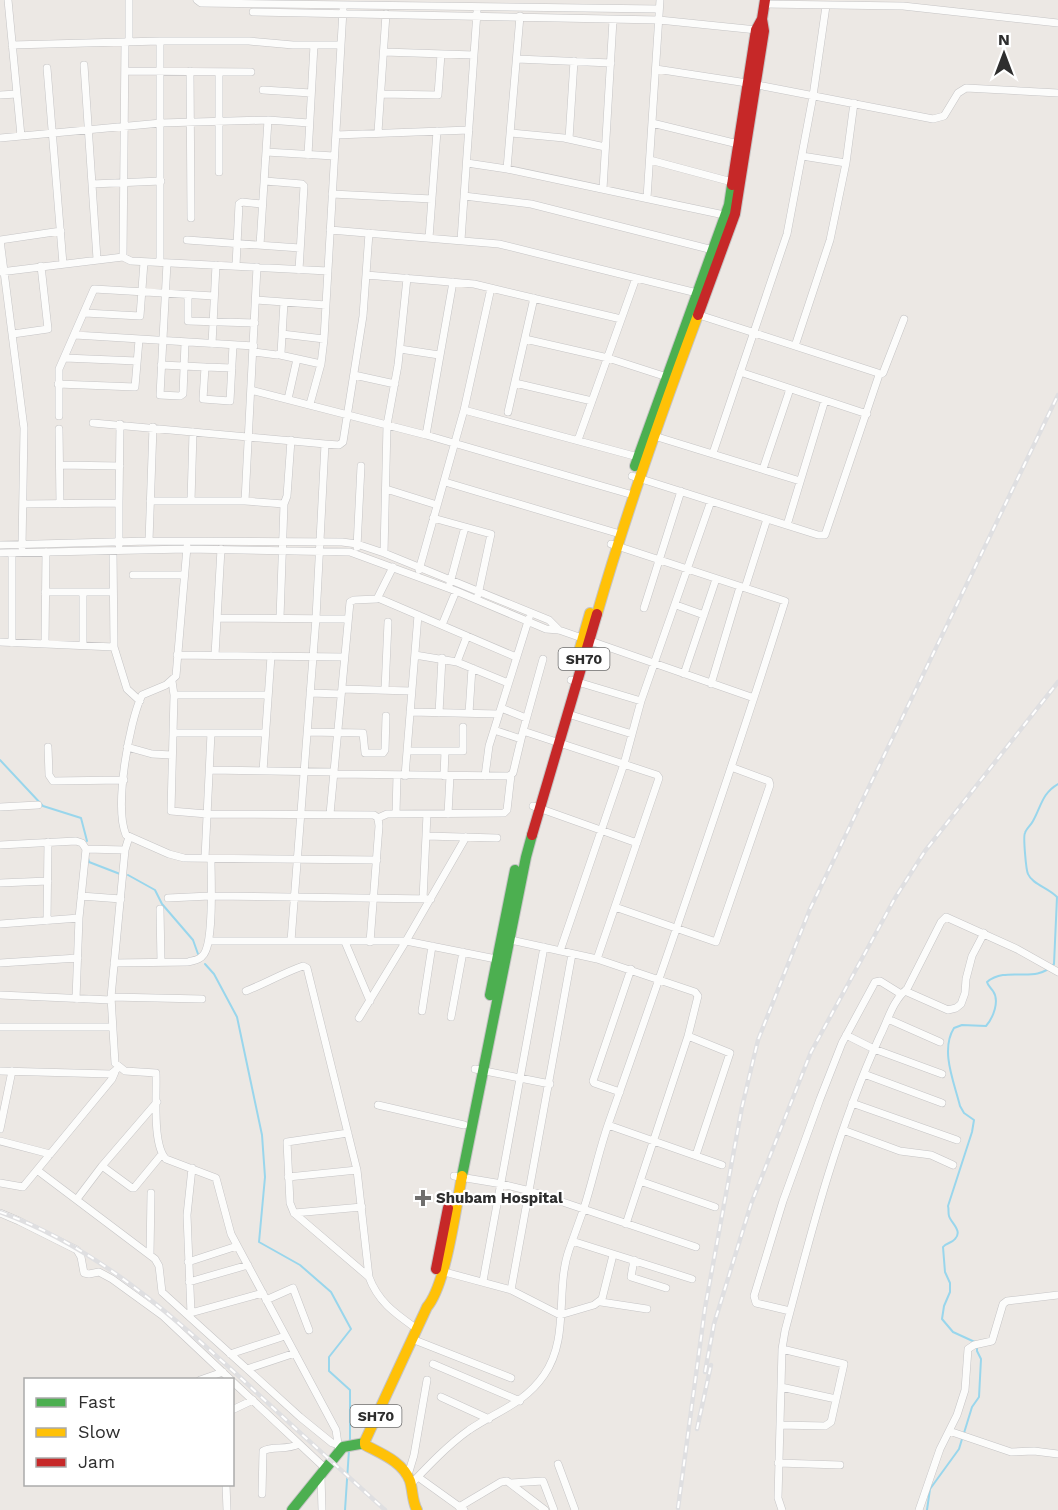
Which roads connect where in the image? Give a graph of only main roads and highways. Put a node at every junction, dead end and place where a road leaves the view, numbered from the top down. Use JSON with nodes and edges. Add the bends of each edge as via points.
{"nodes":[{"id":1,"x":764,"y":2,"type":"edge"},
{"id":2,"x":751,"y":84,"type":"junction"},
{"id":3,"x":730,"y":217,"type":"junction"},
{"id":4,"x":695,"y":313,"type":"junction"},
{"id":5,"x":650,"y":434,"type":"junction"},
{"id":6,"x":636,"y":477,"type":"junction"},
{"id":7,"x":574,"y":681,"type":"junction"},
{"id":8,"x":555,"y":743,"type":"junction"},
{"id":9,"x":478,"y":1070,"type":"junction"},
{"id":10,"x":457,"y":1176,"type":"junction"},
{"id":11,"x":360,"y":1444,"type":"junction"},
{"id":12,"x":292,"y":1510,"type":"edge"},
{"id":13,"x":417,"y":1510,"type":"edge"}],
"edges":[{"from":1,"to":2,"type":"main road","number":"SH70"},
{"from":2,"to":3,"type":"main road","number":"SH70"},
{"from":2,"to":3,"type":"main road","number":"SH70","via":[[738,144]]},
{"from":3,"to":4,"type":"main road","number":"SH70"},
{"from":3,"to":4,"type":"main road","number":"SH70","via":[[697,293]]},
{"from":4,"to":5,"type":"main road","number":"SH70"},
{"from":5,"to":6,"type":"main road","number":"SH70"},
{"from":5,"to":6,"type":"main road","number":"SH70","via":[[638,457]]},
{"from":6,"to":7,"type":"main road","number":"SH70"},
{"from":7,"to":8,"type":"main road","number":"SH70"},
{"from":7,"to":8,"type":"main road","number":"SH70","via":[[568,714]]},
{"from":8,"to":9,"type":"main road","number":"SH70","via":[[511,886],[505,939]]},
{"from":9,"to":10,"type":"main road","number":"SH70"},
{"from":9,"to":10,"type":"main road","number":"SH70","via":[[464,1125]]},
{"from":10,"to":11,"type":"main road","number":"SH70","via":[[439,1271],[427,1307]]},
{"from":11,"to":12,"type":"main road","via":[[340,1447]]},
{"from":11,"to":13,"type":"main road","number":"SH70","via":[[402,1467],[412,1478],[412,1503]]}]}
